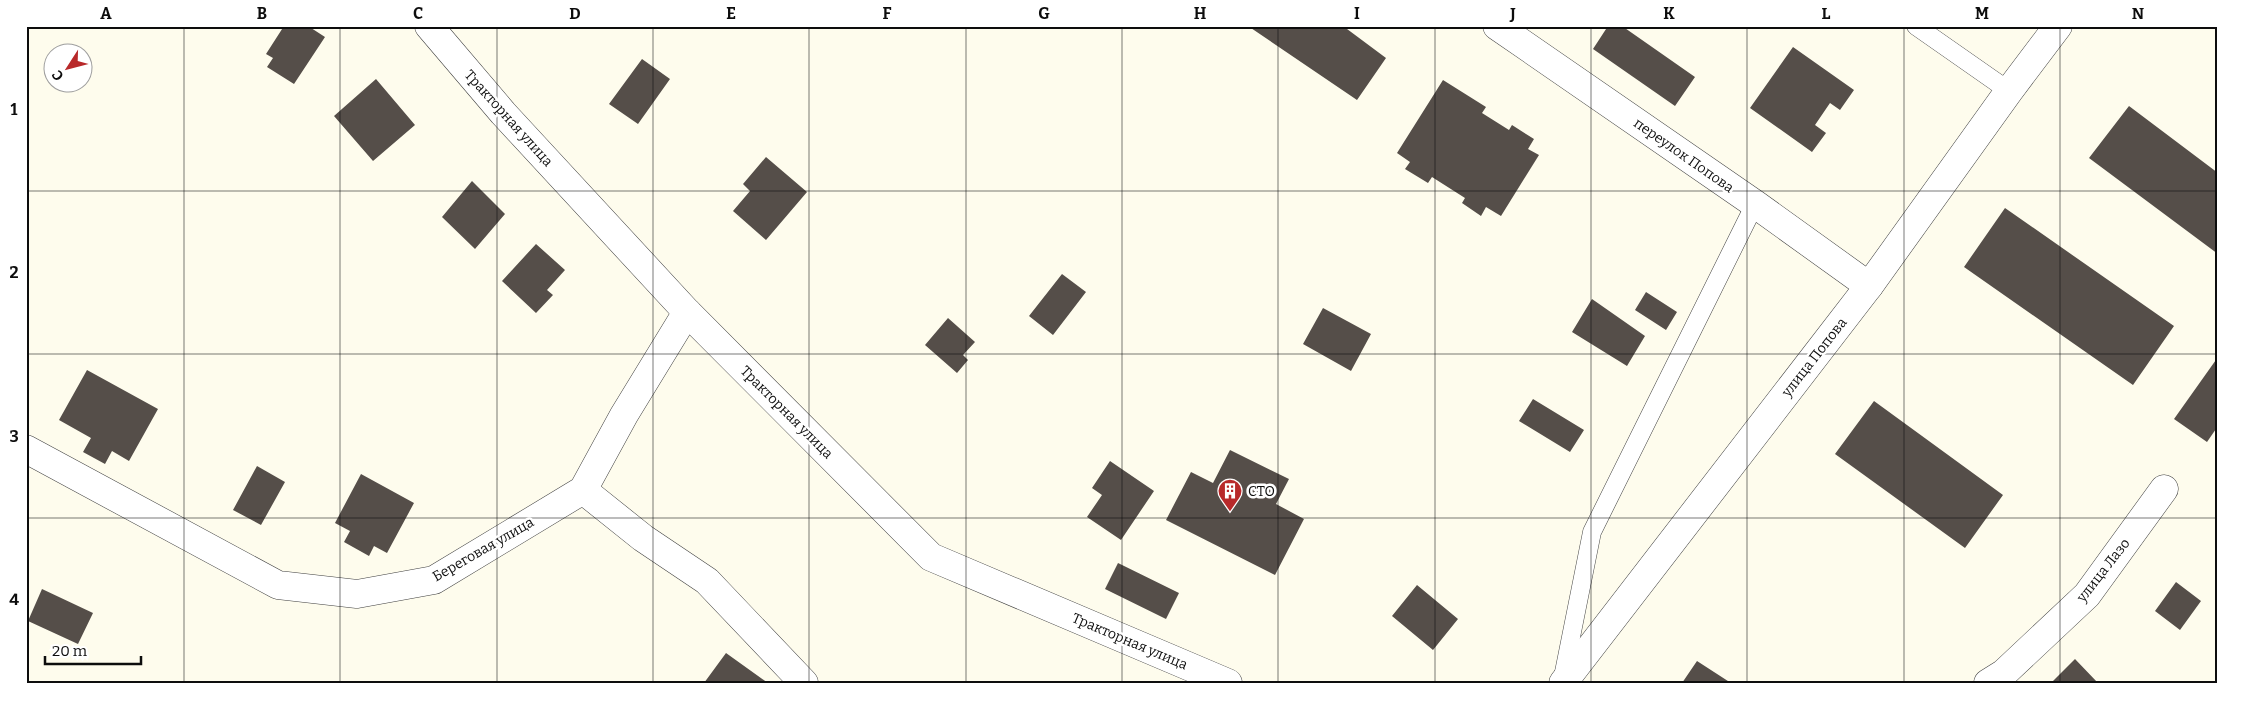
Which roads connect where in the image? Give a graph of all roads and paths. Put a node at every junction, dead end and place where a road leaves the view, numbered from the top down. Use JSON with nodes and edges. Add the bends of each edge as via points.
{"nodes":[{"id":1,"x":429,"y":26,"type":"edge"},
{"id":2,"x":1497,"y":26,"type":"edge"},
{"id":3,"x":1916,"y":26,"type":"edge"},
{"id":4,"x":2058,"y":26,"type":"edge"},
{"id":5,"x":2009,"y":91,"type":"junction"},
{"id":6,"x":1754,"y":204,"type":"junction"},
{"id":7,"x":1869,"y":286,"type":"junction"},
{"id":8,"x":687,"y":312,"type":"junction"},
{"id":9,"x":26,"y":450,"type":"edge"},
{"id":10,"x":2164,"y":488,"type":"dead end"},
{"id":11,"x":583,"y":490,"type":"junction"},
{"id":12,"x":804,"y":683,"type":"edge"},
{"id":13,"x":1228,"y":683,"type":"edge"},
{"id":14,"x":1562,"y":683,"type":"edge"},
{"id":15,"x":1988,"y":683,"type":"edge"}],
"edges":[{"from":1,"to":8,"type":"street","name":"Тракторная улица","via":[[503,114]]},
{"from":2,"to":6,"type":"street","name":"переулок Попова"},
{"from":3,"to":5,"type":"lane"},
{"from":4,"to":5,"type":"street","name":"улица Попова"},
{"from":5,"to":7,"type":"street","name":"улица Попова"},
{"from":6,"to":7,"type":"street","name":"переулок Попова"},
{"from":6,"to":14,"type":"lane","via":[[1592,532]]},
{"from":7,"to":14,"type":"street","name":"улица Попова"},
{"from":8,"to":11,"type":"street"},
{"from":8,"to":13,"type":"street","name":"Тракторная улица","via":[[931,557]]},
{"from":9,"to":11,"type":"street","name":"Береговая улица","via":[[278,585],[357,594],[434,580]]},
{"from":10,"to":15,"type":"street","name":"улица Лазо","via":[[2086,594],[2004,673]]},
{"from":11,"to":12,"type":"street","via":[[643,538],[708,581]]}]}
